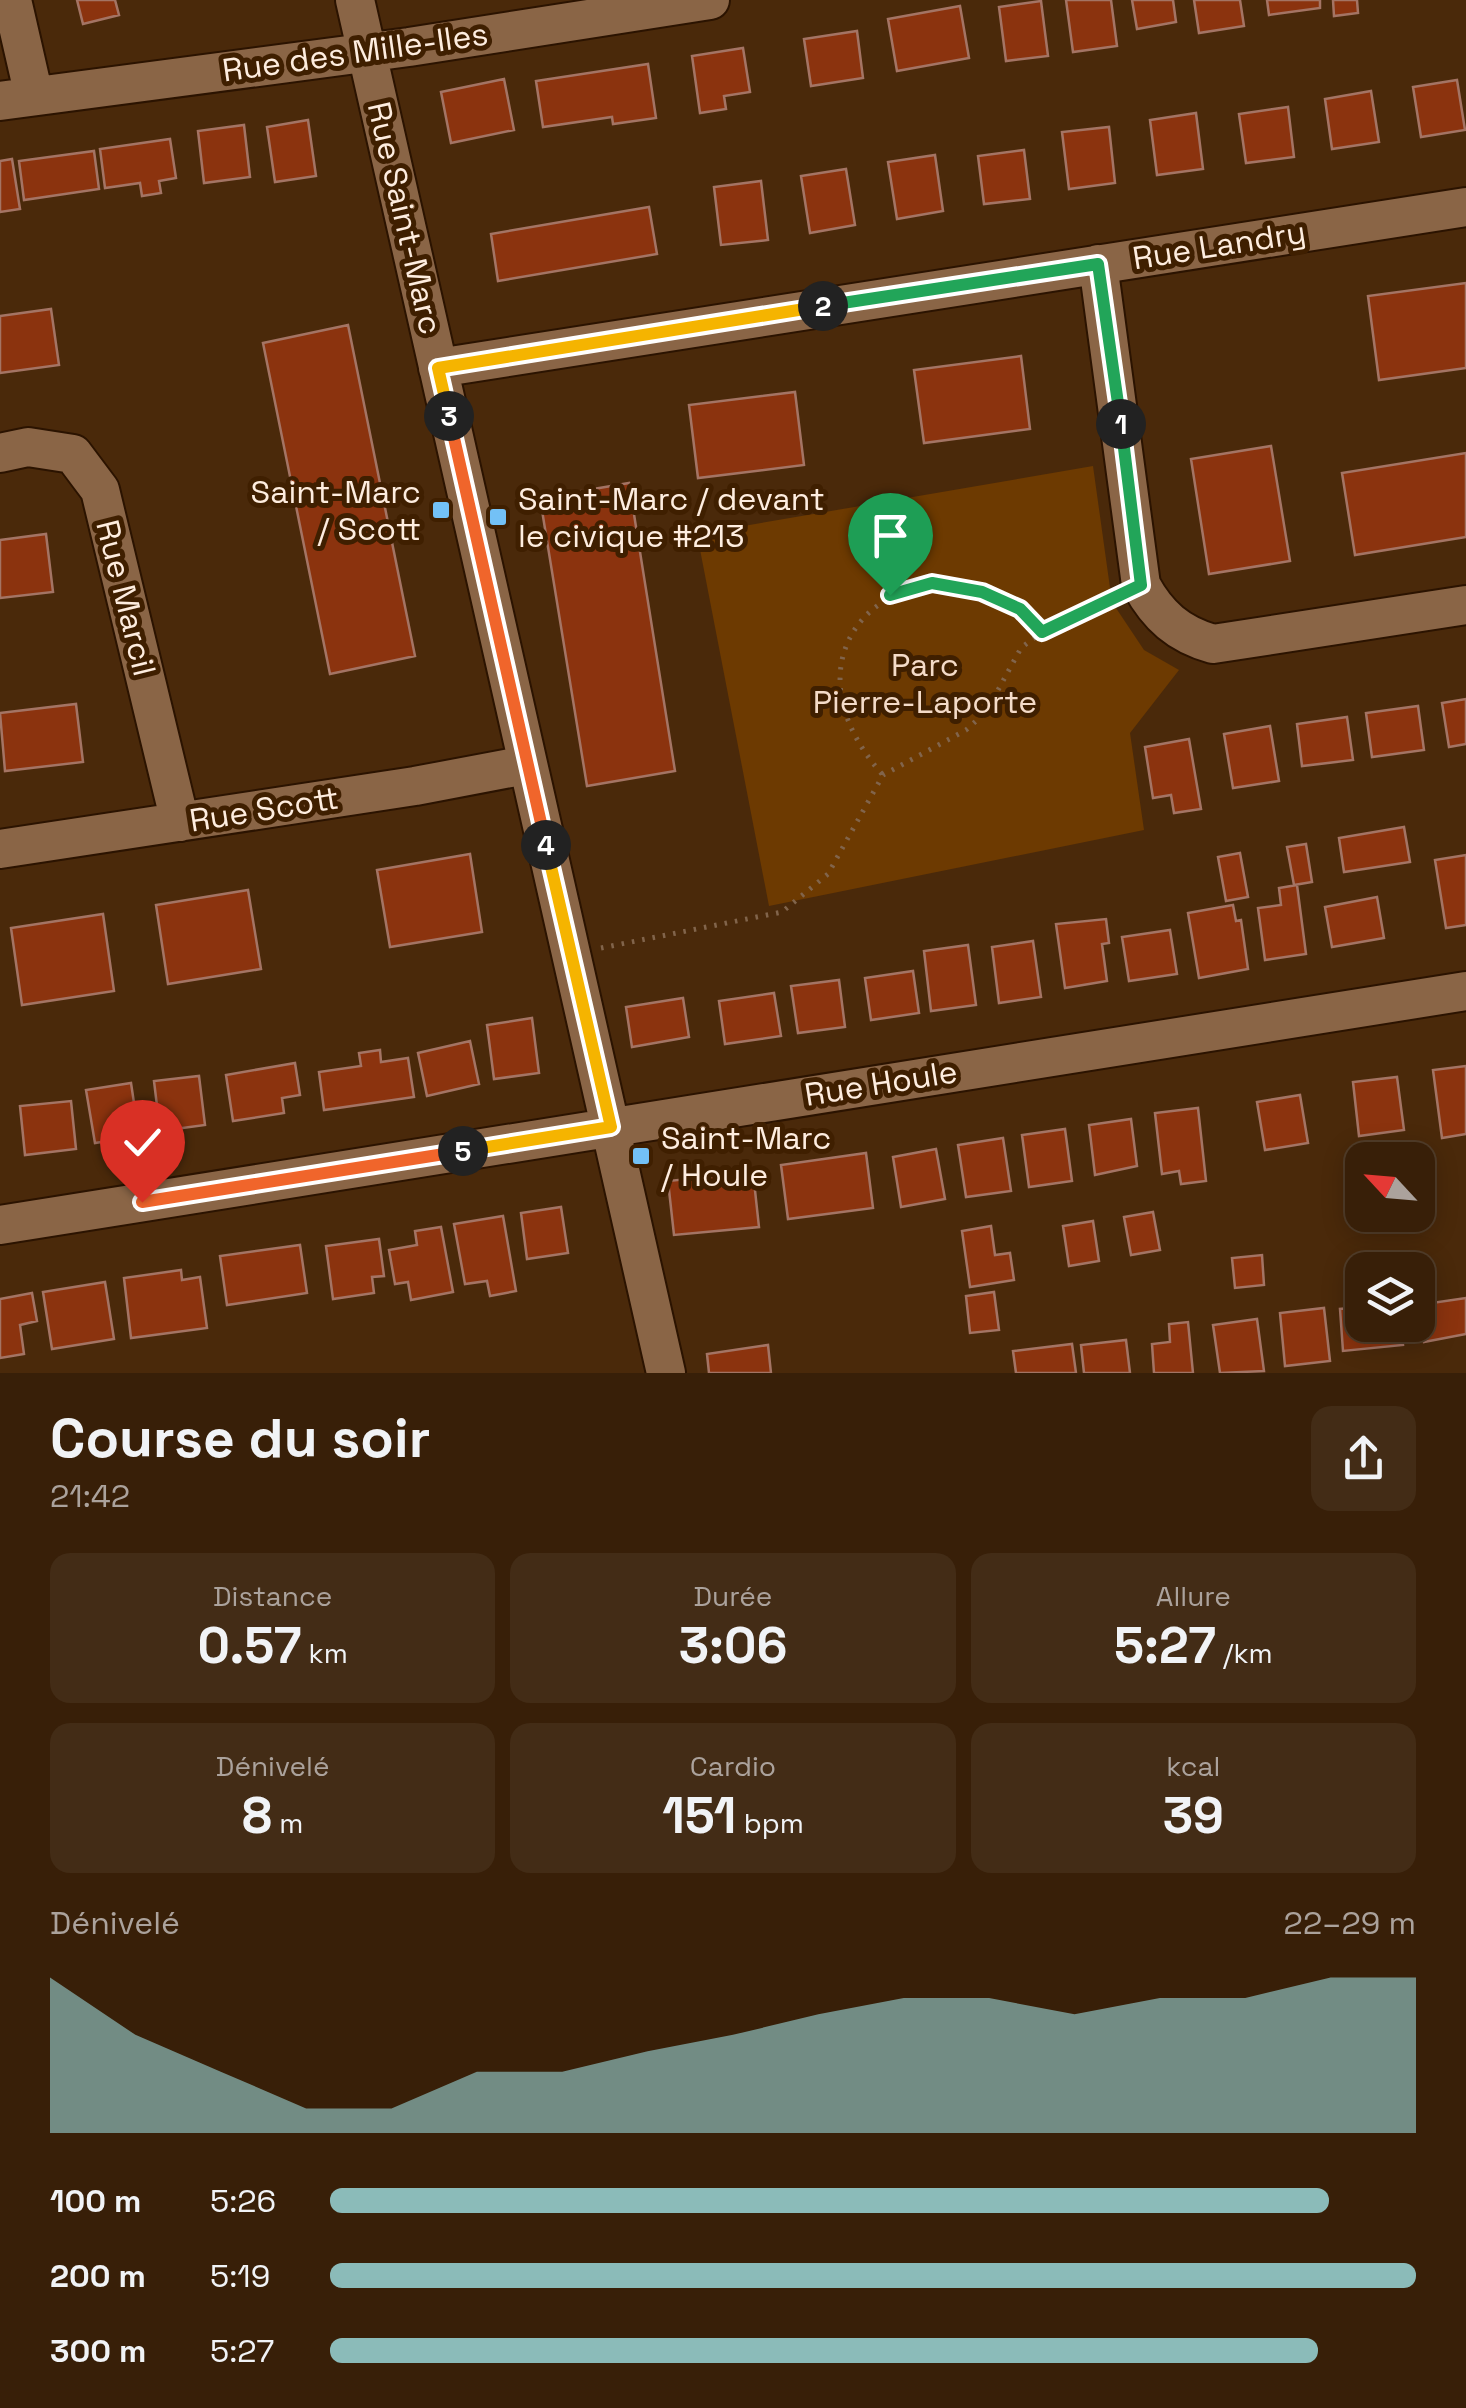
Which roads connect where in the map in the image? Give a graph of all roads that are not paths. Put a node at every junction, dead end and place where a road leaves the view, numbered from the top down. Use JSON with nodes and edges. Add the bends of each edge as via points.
{"nodes":[{"id":1,"x":12,"y":0,"type":"edge"},
{"id":2,"x":355,"y":0,"type":"edge"},
{"id":3,"x":710,"y":0,"type":"edge"},
{"id":4,"x":366,"y":50,"type":"junction"},
{"id":5,"x":17,"y":99,"type":"edge"},
{"id":6,"x":1466,"y":207,"type":"edge"},
{"id":7,"x":1098,"y":264,"type":"junction"},
{"id":8,"x":438,"y":368,"type":"junction"},
{"id":9,"x":0,"y":454,"type":"edge"},
{"id":10,"x":1466,"y":605,"type":"edge"},
{"id":11,"x":526,"y":765,"type":"junction"},
{"id":12,"x":180,"y":822,"type":"junction"},
{"id":13,"x":0,"y":849,"type":"edge"},
{"id":14,"x":1466,"y":990,"type":"edge"},
{"id":15,"x":611,"y":1127,"type":"junction"},
{"id":16,"x":0,"y":1225,"type":"edge"},
{"id":17,"x":666,"y":1373,"type":"edge"}],
"edges":[{"from":1,"to":5,"type":"street"},
{"from":2,"to":4,"type":"street","name":"Rue Saint-Marc"},
{"from":3,"to":4,"type":"street","name":"Rue des Mille-Iles"},
{"from":4,"to":5,"type":"street","name":"Rue des Mille-Iles"},
{"from":4,"to":8,"type":"street","name":"Rue Saint-Marc"},
{"from":6,"to":7,"type":"street","name":"Rue Landry"},
{"from":7,"to":8,"type":"street","name":"Rue Landry"},
{"from":7,"to":10,"type":"street","via":[[1141,585],[1174,627],[1212,644]]},
{"from":8,"to":11,"type":"street","name":"Rue Saint-Marc"},
{"from":9,"to":12,"type":"street","name":"Rue Marcil","via":[[28,448],[73,454],[100,490]]},
{"from":11,"to":12,"type":"street","name":"Rue Scott"},
{"from":11,"to":15,"type":"street","name":"Rue Saint-Marc"},
{"from":12,"to":13,"type":"street","name":"Rue Scott"},
{"from":14,"to":15,"type":"street","name":"Rue Houle"},
{"from":15,"to":16,"type":"street","name":"Rue Houle"},
{"from":15,"to":17,"type":"street","name":"Rue Saint-Marc"}]}
